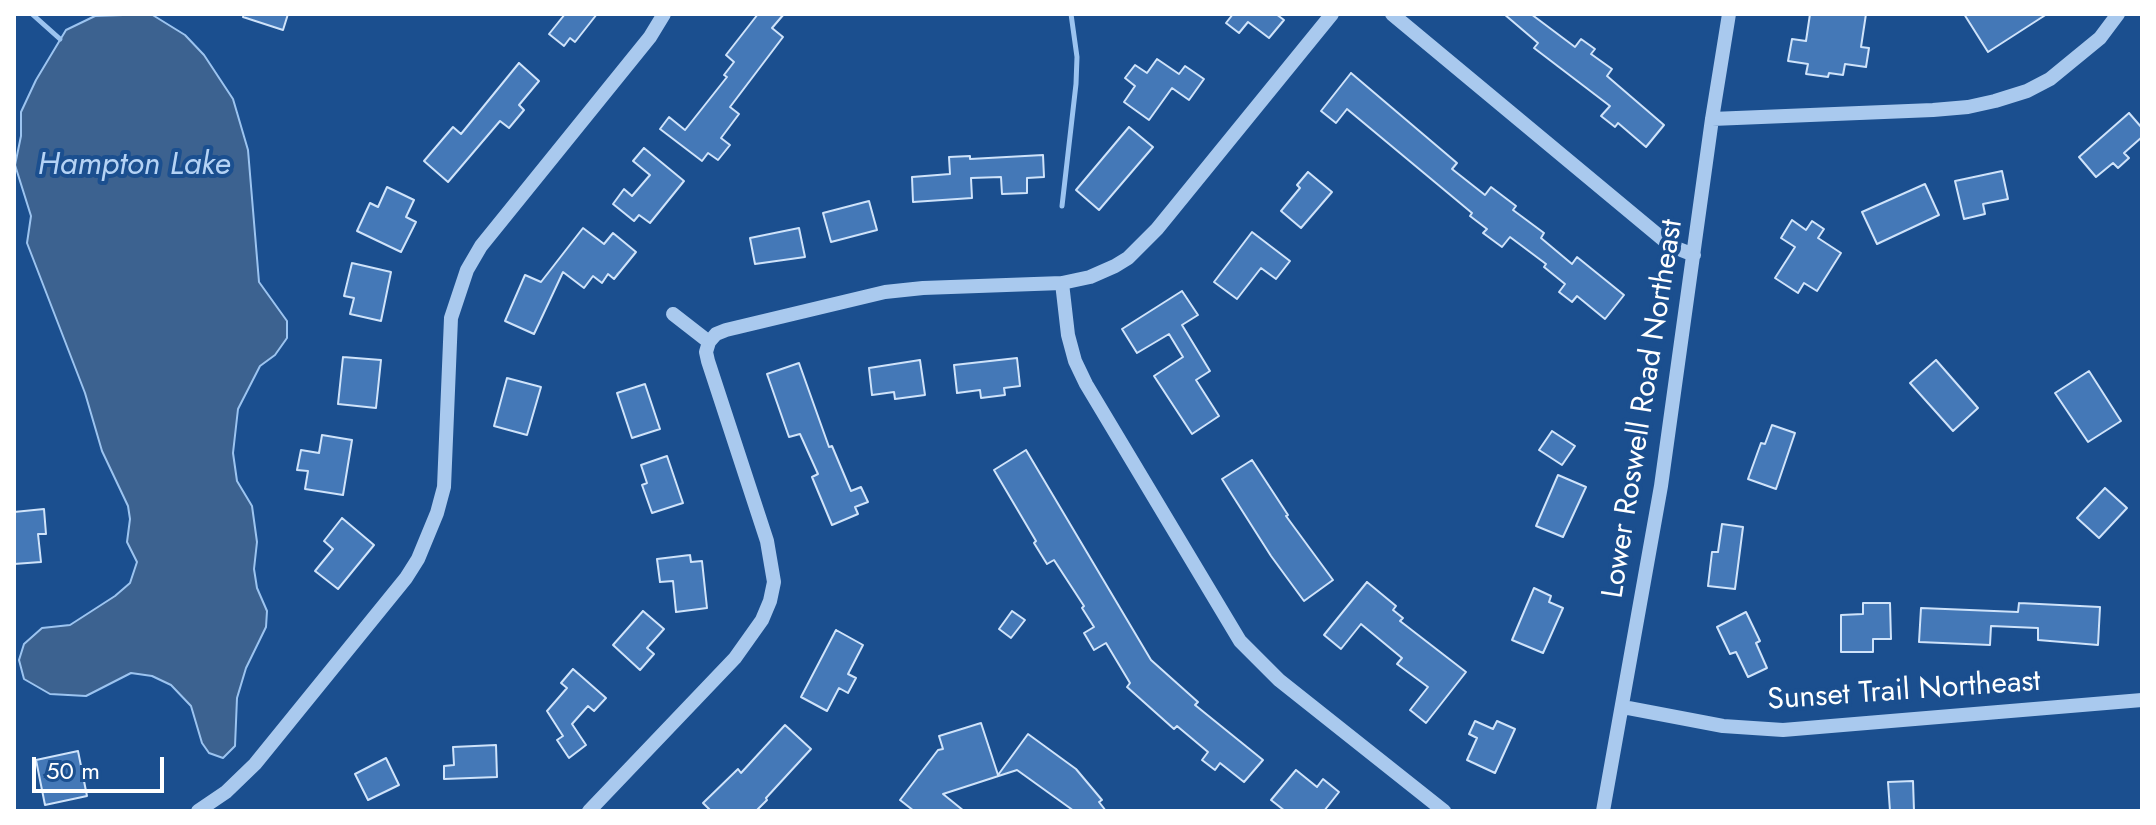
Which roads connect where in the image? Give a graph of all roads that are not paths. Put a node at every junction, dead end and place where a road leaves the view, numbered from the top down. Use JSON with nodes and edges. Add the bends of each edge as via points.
{"nodes":[{"id":1,"x":664,"y":14,"type":"edge"},
{"id":2,"x":1332,"y":14,"type":"edge"},
{"id":3,"x":1392,"y":14,"type":"edge"},
{"id":4,"x":1729,"y":14,"type":"edge"},
{"id":5,"x":2118,"y":14,"type":"edge"},
{"id":6,"x":1712,"y":119,"type":"junction"},
{"id":7,"x":1694,"y":255,"type":"junction"},
{"id":8,"x":1062,"y":283,"type":"junction"},
{"id":9,"x":673,"y":314,"type":"dead end"},
{"id":10,"x":709,"y":342,"type":"junction"},
{"id":11,"x":2142,"y":700,"type":"edge"},
{"id":12,"x":1623,"y":707,"type":"junction"},
{"id":13,"x":198,"y":811,"type":"edge"},
{"id":14,"x":589,"y":811,"type":"edge"},
{"id":15,"x":1444,"y":811,"type":"edge"},
{"id":16,"x":1603,"y":811,"type":"edge"}],
"edges":[{"from":1,"to":13,"type":"street","via":[[467,270],[449,329],[444,487],[418,559],[265,753]]},
{"from":2,"to":8,"type":"street","via":[[1143,245],[1115,266]]},
{"from":3,"to":7,"type":"street","via":[[1671,246]]},
{"from":4,"to":6,"type":"street","name":"Lower Roswell Road Northeast"},
{"from":5,"to":6,"type":"street","via":[[2100,38],[2050,79],[1995,101],[1933,110]]},
{"from":6,"to":7,"type":"street","name":"Lower Roswell Road Northeast"},
{"from":7,"to":12,"type":"street","name":"Lower Roswell Road Northeast"},
{"from":8,"to":10,"type":"street","via":[[885,292],[726,330]]},
{"from":8,"to":15,"type":"street","via":[[1068,335],[1086,384],[1240,641],[1279,680]]},
{"from":9,"to":10,"type":"street"},
{"from":10,"to":14,"type":"street","via":[[708,361],[767,541],[774,582],[770,601],[735,658]]},
{"from":11,"to":12,"type":"street","name":"Sunset Trail Northeast","via":[[1783,730],[1723,726]]},
{"from":12,"to":16,"type":"street","name":"Lower Roswell Road Northeast"}]}
